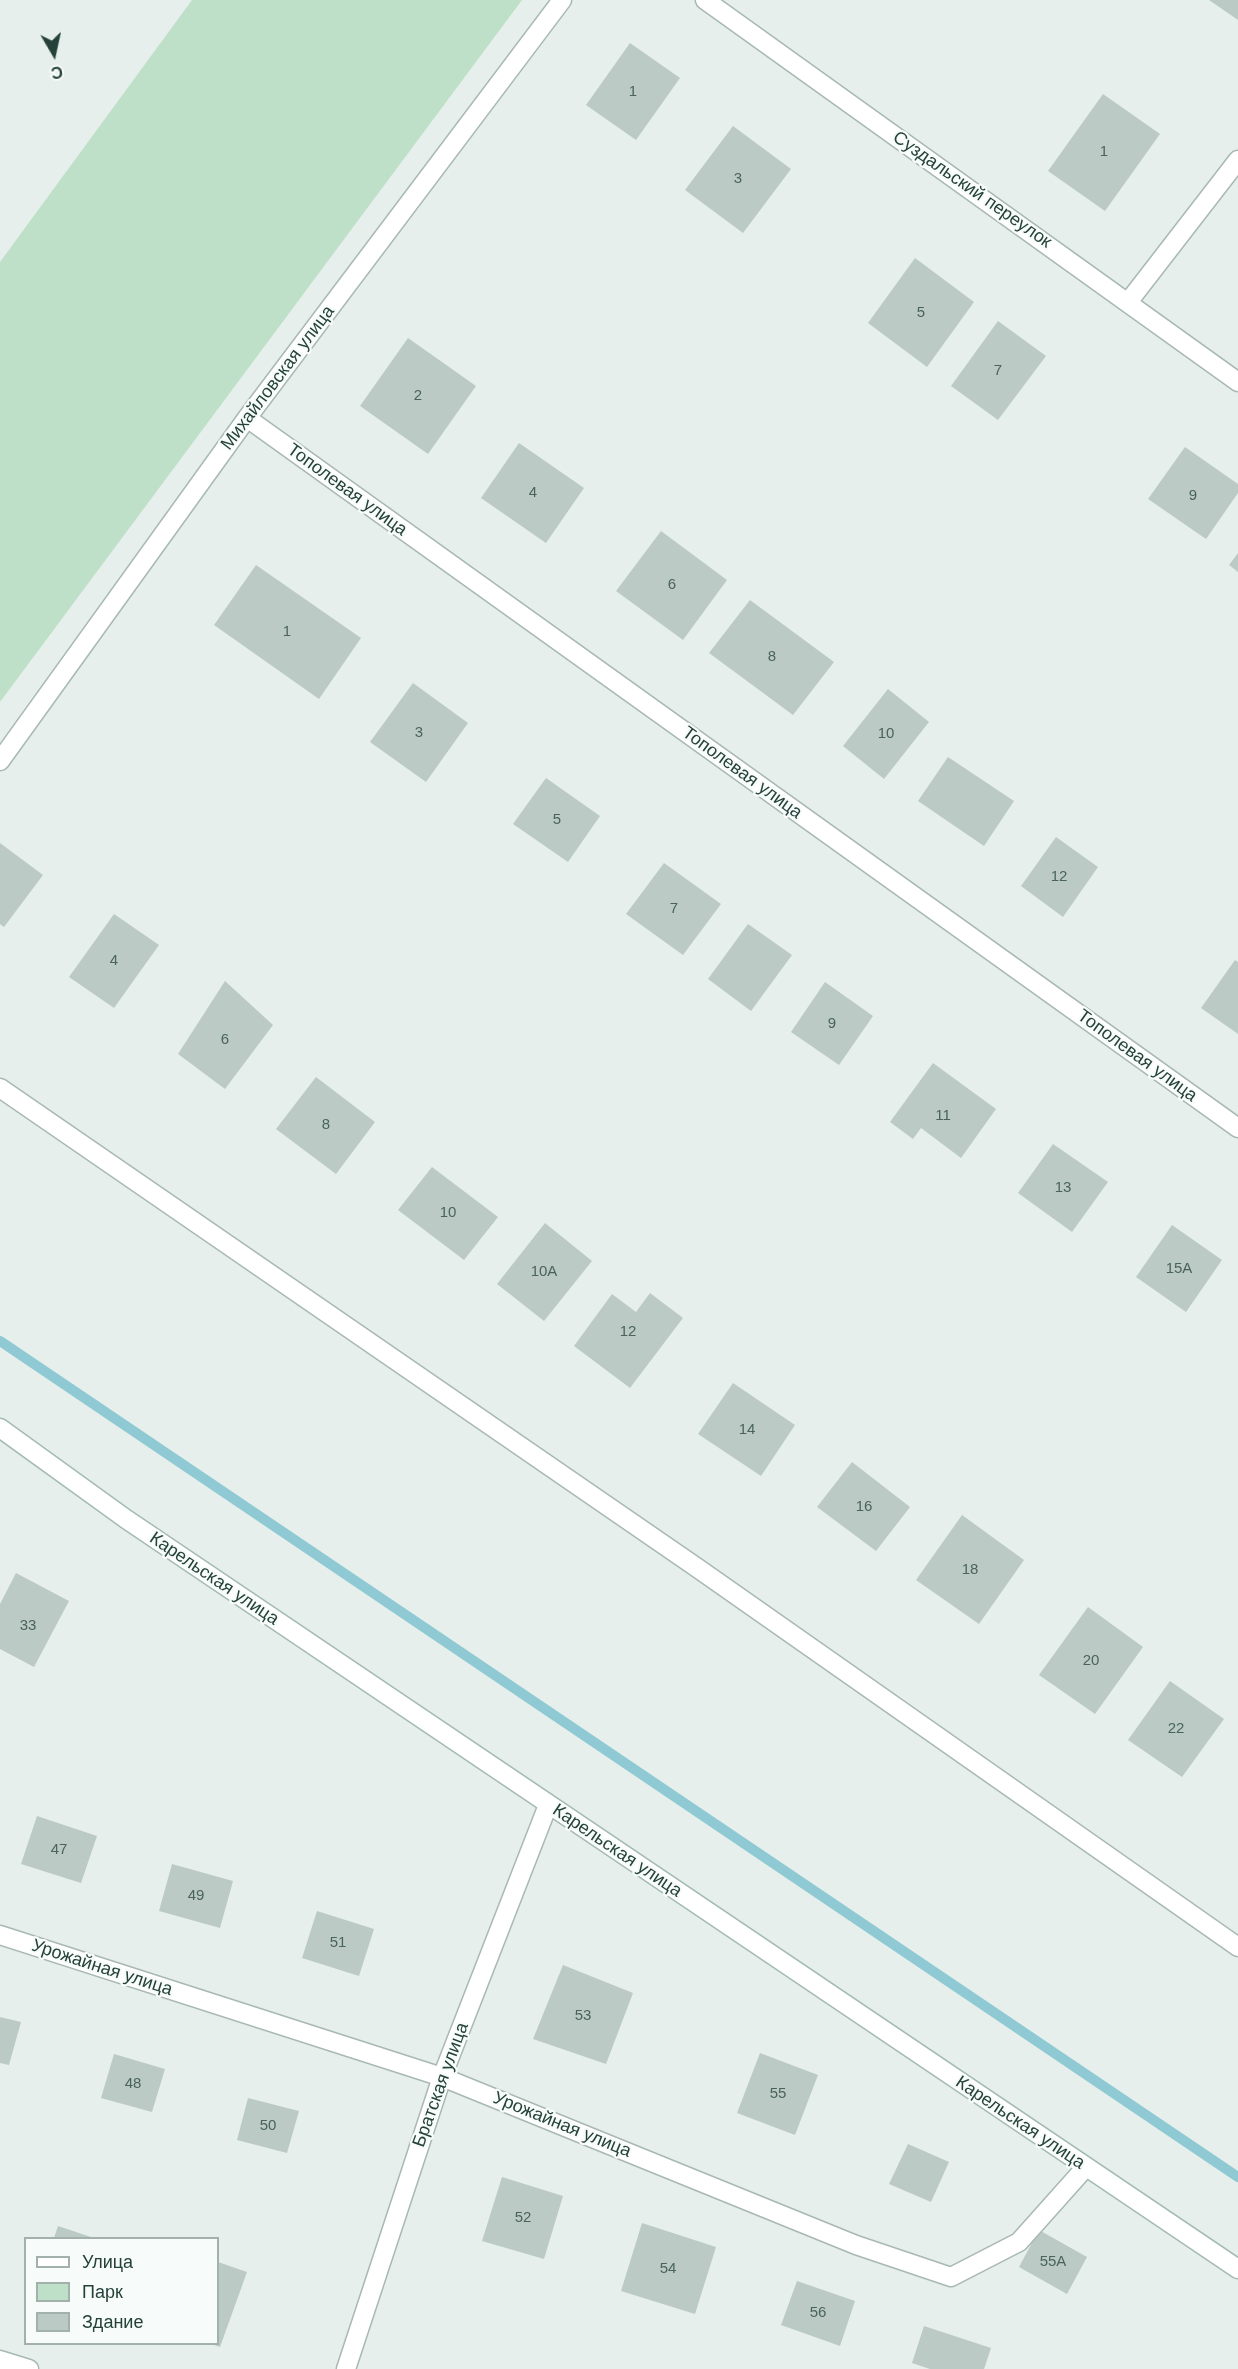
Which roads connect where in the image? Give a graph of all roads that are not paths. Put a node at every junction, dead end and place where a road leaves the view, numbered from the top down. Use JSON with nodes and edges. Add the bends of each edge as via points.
{"nodes":[{"id":1,"x":562,"y":0,"type":"edge"},
{"id":2,"x":705,"y":0,"type":"edge"},
{"id":3,"x":1238,"y":160,"type":"edge"},
{"id":4,"x":1129,"y":301,"type":"junction"},
{"id":5,"x":1238,"y":382,"type":"edge"},
{"id":6,"x":247,"y":417,"type":"junction"},
{"id":7,"x":0,"y":761,"type":"edge"},
{"id":8,"x":0,"y":1088,"type":"edge"},
{"id":9,"x":1238,"y":1128,"type":"edge"},
{"id":10,"x":0,"y":1428,"type":"edge"},
{"id":11,"x":548,"y":1805,"type":"junction"},
{"id":12,"x":0,"y":1935,"type":"edge"},
{"id":13,"x":1238,"y":1947,"type":"edge"},
{"id":14,"x":442,"y":2077,"type":"junction"},
{"id":15,"x":1085,"y":2168,"type":"junction"},
{"id":16,"x":1238,"y":2269,"type":"edge"},
{"id":17,"x":0,"y":2360,"type":"edge"},
{"id":18,"x":29,"y":2369,"type":"edge"},
{"id":19,"x":346,"y":2369,"type":"edge"}],
"edges":[{"from":1,"to":6,"type":"street","name":"Михайловская улица"},
{"from":2,"to":4,"type":"street","name":"Суздальский переулок"},
{"from":3,"to":4,"type":"street"},
{"from":4,"to":5,"type":"street","name":"Суздальский переулок"},
{"from":6,"to":7,"type":"street","name":"Михайловская улица"},
{"from":6,"to":9,"type":"street","name":"Тополевая улица"},
{"from":8,"to":13,"type":"street","via":[[696,1567]]},
{"from":10,"to":11,"type":"street","name":"Карельская улица","via":[[126,1519]]},
{"from":11,"to":14,"type":"street","name":"Братская улица"},
{"from":11,"to":15,"type":"street","name":"Карельская улица"},
{"from":12,"to":14,"type":"street","name":"Урожайная улица"},
{"from":14,"to":15,"type":"street","name":"Урожайная улица","via":[[856,2245],[951,2277],[1019,2242]]},
{"from":14,"to":19,"type":"street","name":"Братская улица"},
{"from":15,"to":16,"type":"street","name":"Карельская улица"},
{"from":17,"to":18,"type":"street"}]}
